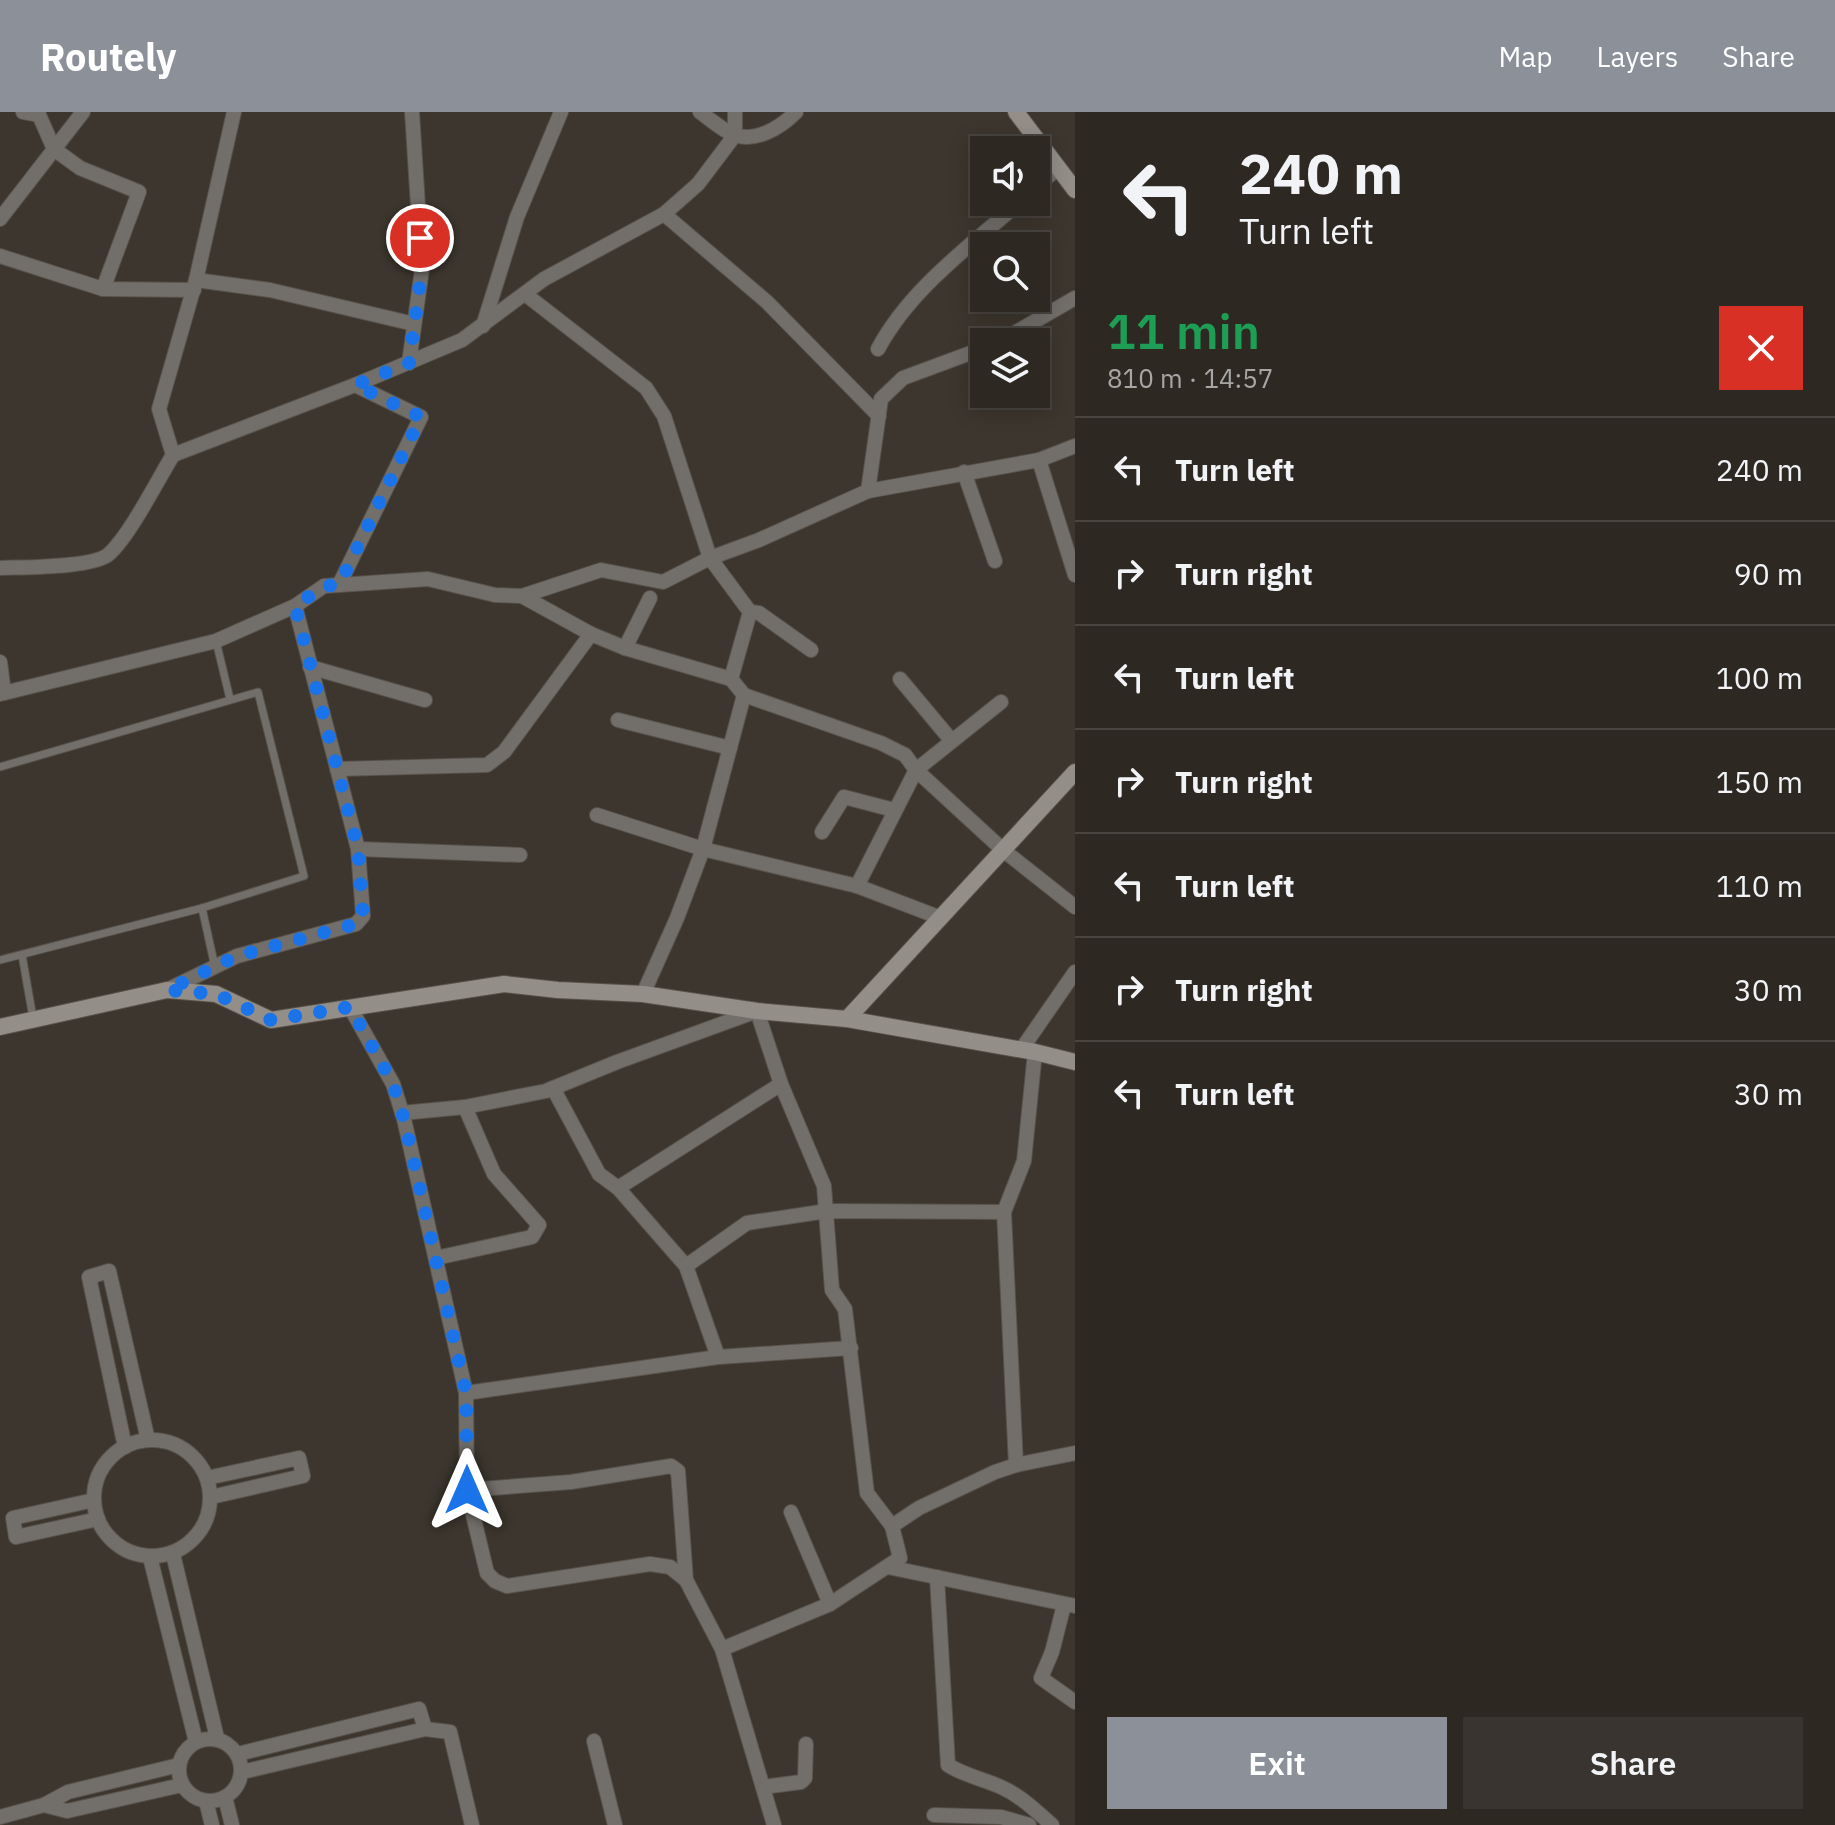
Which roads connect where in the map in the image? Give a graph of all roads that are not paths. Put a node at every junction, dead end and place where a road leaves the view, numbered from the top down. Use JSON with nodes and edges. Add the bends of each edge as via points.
{"nodes":[{"id":1,"x":23,"y":112,"type":"edge"},
{"id":2,"x":83,"y":112,"type":"edge"},
{"id":3,"x":234,"y":112,"type":"edge"},
{"id":4,"x":412,"y":112,"type":"edge"},
{"id":5,"x":561,"y":112,"type":"edge"},
{"id":6,"x":700,"y":112,"type":"edge"},
{"id":7,"x":735,"y":112,"type":"edge"},
{"id":8,"x":796,"y":112,"type":"edge"},
{"id":9,"x":1016,"y":112,"type":"edge"},
{"id":10,"x":735,"y":135,"type":"junction"},
{"id":11,"x":54,"y":149,"type":"junction"},
{"id":12,"x":1058,"y":168,"type":"junction"},
{"id":13,"x":1050,"y":175,"type":"edge"},
{"id":14,"x":1075,"y":190,"type":"edge"},
{"id":15,"x":664,"y":214,"type":"junction"},
{"id":16,"x":1004,"y":216,"type":"edge"},
{"id":17,"x":0,"y":219,"type":"edge"},
{"id":18,"x":0,"y":256,"type":"edge"},
{"id":19,"x":195,"y":285,"type":"junction"},
{"id":20,"x":103,"y":289,"type":"junction"},
{"id":21,"x":525,"y":294,"type":"junction"},
{"id":22,"x":1075,"y":298,"type":"edge"},
{"id":23,"x":414,"y":324,"type":"junction"},
{"id":24,"x":483,"y":327,"type":"junction"},
{"id":25,"x":1023,"y":328,"type":"edge"},
{"id":26,"x":878,"y":349,"type":"dead end"},
{"id":27,"x":970,"y":353,"type":"edge"},
{"id":28,"x":409,"y":363,"type":"junction"},
{"id":29,"x":355,"y":385,"type":"junction"},
{"id":30,"x":879,"y":416,"type":"junction"},
{"id":31,"x":1075,"y":446,"type":"edge"},
{"id":32,"x":173,"y":455,"type":"junction"},
{"id":33,"x":1039,"y":460,"type":"junction"},
{"id":34,"x":964,"y":472,"type":"junction"},
{"id":35,"x":868,"y":491,"type":"junction"},
{"id":36,"x":710,"y":558,"type":"junction"},
{"id":37,"x":995,"y":561,"type":"dead end"},
{"id":38,"x":0,"y":568,"type":"edge"},
{"id":39,"x":1075,"y":575,"type":"edge"},
{"id":40,"x":339,"y":585,"type":"junction"},
{"id":41,"x":522,"y":596,"type":"junction"},
{"id":42,"x":650,"y":598,"type":"dead end"},
{"id":43,"x":295,"y":606,"type":"junction"},
{"id":44,"x":750,"y":612,"type":"junction"},
{"id":45,"x":591,"y":634,"type":"junction"},
{"id":46,"x":216,"y":641,"type":"junction"},
{"id":47,"x":625,"y":648,"type":"junction"},
{"id":48,"x":811,"y":650,"type":"dead end"},
{"id":49,"x":0,"y":662,"type":"edge"},
{"id":50,"x":310,"y":667,"type":"junction"},
{"id":51,"x":731,"y":679,"type":"junction"},
{"id":52,"x":900,"y":679,"type":"dead end"},
{"id":53,"x":2,"y":693,"type":"edge"},
{"id":54,"x":744,"y":695,"type":"junction"},
{"id":55,"x":230,"y":699,"type":"junction"},
{"id":56,"x":425,"y":700,"type":"dead end"},
{"id":57,"x":1001,"y":702,"type":"dead end"},
{"id":58,"x":618,"y":720,"type":"dead end"},
{"id":59,"x":951,"y":740,"type":"junction"},
{"id":60,"x":730,"y":748,"type":"junction"},
{"id":61,"x":0,"y":767,"type":"edge"},
{"id":62,"x":337,"y":769,"type":"junction"},
{"id":63,"x":916,"y":770,"type":"junction"},
{"id":64,"x":1075,"y":772,"type":"edge"},
{"id":65,"x":894,"y":810,"type":"junction"},
{"id":66,"x":597,"y":815,"type":"dead end"},
{"id":67,"x":822,"y":832,"type":"dead end"},
{"id":68,"x":358,"y":849,"type":"junction"},
{"id":69,"x":703,"y":849,"type":"junction"},
{"id":70,"x":1003,"y":850,"type":"junction"},
{"id":71,"x":520,"y":855,"type":"dead end"},
{"id":72,"x":857,"y":886,"type":"junction"},
{"id":73,"x":1075,"y":907,"type":"edge"},
{"id":74,"x":202,"y":908,"type":"junction"},
{"id":75,"x":941,"y":918,"type":"junction"},
{"id":76,"x":22,"y":955,"type":"junction"},
{"id":77,"x":0,"y":960,"type":"edge"},
{"id":78,"x":215,"y":967,"type":"junction"},
{"id":79,"x":1075,"y":972,"type":"edge"},
{"id":80,"x":167,"y":990,"type":"junction"},
{"id":81,"x":643,"y":994,"type":"junction"},
{"id":82,"x":350,"y":1007,"type":"junction"},
{"id":83,"x":757,"y":1011,"type":"junction"},
{"id":84,"x":33,"y":1018,"type":"junction"},
{"id":85,"x":847,"y":1019,"type":"junction"},
{"id":86,"x":0,"y":1027,"type":"edge"},
{"id":87,"x":1028,"y":1051,"type":"junction"},
{"id":88,"x":1075,"y":1062,"type":"edge"},
{"id":89,"x":781,"y":1084,"type":"junction"},
{"id":90,"x":553,"y":1088,"type":"junction"},
{"id":91,"x":465,"y":1107,"type":"junction"},
{"id":92,"x":402,"y":1113,"type":"junction"},
{"id":93,"x":618,"y":1188,"type":"junction"},
{"id":94,"x":827,"y":1211,"type":"junction"},
{"id":95,"x":1004,"y":1212,"type":"junction"},
{"id":96,"x":436,"y":1258,"type":"junction"},
{"id":97,"x":686,"y":1266,"type":"junction"},
{"id":98,"x":851,"y":1348,"type":"junction"},
{"id":99,"x":718,"y":1357,"type":"junction"},
{"id":100,"x":466,"y":1393,"type":"junction"},
{"id":101,"x":148,"y":1440,"type":"junction"},
{"id":102,"x":125,"y":1447,"type":"junction"},
{"id":103,"x":1075,"y":1453,"type":"edge"},
{"id":104,"x":1016,"y":1465,"type":"junction"},
{"id":105,"x":207,"y":1478,"type":"junction"},
{"id":106,"x":467,"y":1490,"type":"junction"},
{"id":107,"x":211,"y":1497,"type":"junction"},
{"id":108,"x":94,"y":1500,"type":"junction"},
{"id":109,"x":791,"y":1512,"type":"dead end"},
{"id":110,"x":98,"y":1519,"type":"junction"},
{"id":111,"x":892,"y":1526,"type":"junction"},
{"id":112,"x":173,"y":1554,"type":"junction"},
{"id":113,"x":150,"y":1557,"type":"junction"},
{"id":114,"x":888,"y":1567,"type":"junction"},
{"id":115,"x":937,"y":1577,"type":"junction"},
{"id":116,"x":686,"y":1580,"type":"junction"},
{"id":117,"x":830,"y":1604,"type":"junction"},
{"id":118,"x":1070,"y":1606,"type":"edge"},
{"id":119,"x":722,"y":1649,"type":"junction"},
{"id":120,"x":1075,"y":1702,"type":"edge"},
{"id":121,"x":425,"y":1729,"type":"junction"},
{"id":122,"x":217,"y":1738,"type":"junction"},
{"id":123,"x":594,"y":1741,"type":"dead end"},
{"id":124,"x":196,"y":1742,"type":"junction"},
{"id":125,"x":806,"y":1744,"type":"dead end"},
{"id":126,"x":238,"y":1754,"type":"junction"},
{"id":127,"x":179,"y":1765,"type":"junction"},
{"id":128,"x":242,"y":1772,"type":"junction"},
{"id":129,"x":182,"y":1785,"type":"junction"},
{"id":130,"x":763,"y":1787,"type":"junction"},
{"id":131,"x":225,"y":1797,"type":"junction"},
{"id":132,"x":206,"y":1801,"type":"junction"},
{"id":133,"x":44,"y":1805,"type":"junction"},
{"id":134,"x":934,"y":1815,"type":"dead end"},
{"id":135,"x":0,"y":1817,"type":"edge"},
{"id":136,"x":212,"y":1825,"type":"edge"},
{"id":137,"x":232,"y":1825,"type":"edge"},
{"id":138,"x":472,"y":1825,"type":"edge"},
{"id":139,"x":615,"y":1825,"type":"edge"},
{"id":140,"x":774,"y":1825,"type":"edge"},
{"id":141,"x":1029,"y":1825,"type":"edge"},
{"id":142,"x":1052,"y":1825,"type":"edge"}],
"edges":[{"from":1,"to":11,"type":"street","via":[[39,115]]},
{"from":2,"to":11,"type":"street"},
{"from":3,"to":19,"type":"street"},
{"from":4,"to":23,"type":"street","via":[[422,269]]},
{"from":5,"to":24,"type":"street","via":[[517,217]]},
{"from":6,"to":10,"type":"street"},
{"from":7,"to":10,"type":"street"},
{"from":8,"to":10,"type":"street","via":[[760,136]]},
{"from":9,"to":12,"type":"street"},
{"from":10,"to":15,"type":"street","via":[[698,184]]},
{"from":11,"to":17,"type":"street"},
{"from":11,"to":20,"type":"street","via":[[80,168],[139,192]]},
{"from":12,"to":13,"type":"street"},
{"from":12,"to":14,"type":"street"},
{"from":15,"to":21,"type":"street"},
{"from":15,"to":30,"type":"street","via":[[767,302]]},
{"from":16,"to":26,"type":"street","via":[[928,283]]},
{"from":18,"to":20,"type":"street"},
{"from":19,"to":20,"type":"street"},
{"from":19,"to":23,"type":"street","via":[[270,290]]},
{"from":19,"to":32,"type":"street","via":[[159,409]]},
{"from":21,"to":24,"type":"street"},
{"from":21,"to":36,"type":"street","via":[[646,388],[664,416]]},
{"from":22,"to":25,"type":"street"},
{"from":23,"to":28,"type":"street"},
{"from":24,"to":28,"type":"street"},
{"from":27,"to":30,"type":"street","via":[[903,378],[881,399]]},
{"from":28,"to":29,"type":"street"},
{"from":29,"to":32,"type":"street"},
{"from":29,"to":40,"type":"street","via":[[421,417]]},
{"from":30,"to":35,"type":"street"},
{"from":31,"to":33,"type":"street"},
{"from":32,"to":38,"type":"street","via":[[108,556],[80,564]]},
{"from":33,"to":34,"type":"street"},
{"from":33,"to":39,"type":"street"},
{"from":34,"to":35,"type":"street"},
{"from":34,"to":37,"type":"street"},
{"from":35,"to":36,"type":"street"},
{"from":36,"to":41,"type":"street","via":[[663,582],[601,570]]},
{"from":36,"to":44,"type":"street"},
{"from":40,"to":41,"type":"street","via":[[428,579]]},
{"from":40,"to":43,"type":"street","via":[[324,586]]},
{"from":41,"to":45,"type":"street"},
{"from":42,"to":47,"type":"street"},
{"from":43,"to":46,"type":"street"},
{"from":43,"to":50,"type":"street"},
{"from":44,"to":48,"type":"street"},
{"from":44,"to":51,"type":"street"},
{"from":45,"to":47,"type":"street"},
{"from":45,"to":62,"type":"street","via":[[504,752],[487,765]]},
{"from":46,"to":53,"type":"street"},
{"from":46,"to":55,"type":"lane"},
{"from":47,"to":51,"type":"street"},
{"from":49,"to":53,"type":"street"},
{"from":50,"to":56,"type":"street"},
{"from":50,"to":62,"type":"street"},
{"from":51,"to":54,"type":"street"},
{"from":52,"to":59,"type":"street"},
{"from":54,"to":60,"type":"street"},
{"from":54,"to":63,"type":"street","via":[[881,743],[905,755]]},
{"from":55,"to":61,"type":"lane"},
{"from":55,"to":74,"type":"lane","via":[[258,692],[304,876]]},
{"from":57,"to":59,"type":"street"},
{"from":58,"to":60,"type":"street"},
{"from":59,"to":63,"type":"street"},
{"from":60,"to":69,"type":"street"},
{"from":62,"to":68,"type":"street"},
{"from":63,"to":65,"type":"street"},
{"from":63,"to":70,"type":"street"},
{"from":64,"to":70,"type":"street"},
{"from":65,"to":67,"type":"street","via":[[844,797]]},
{"from":65,"to":72,"type":"street"},
{"from":66,"to":69,"type":"street"},
{"from":68,"to":71,"type":"street"},
{"from":68,"to":78,"type":"street","via":[[364,906],[356,924],[237,956]]},
{"from":69,"to":72,"type":"street"},
{"from":69,"to":81,"type":"street"},
{"from":70,"to":73,"type":"street"},
{"from":70,"to":75,"type":"street"},
{"from":72,"to":75,"type":"street"},
{"from":74,"to":76,"type":"lane"},
{"from":74,"to":78,"type":"lane"},
{"from":75,"to":85,"type":"street"},
{"from":76,"to":77,"type":"lane"},
{"from":76,"to":84,"type":"lane"},
{"from":78,"to":80,"type":"street"},
{"from":79,"to":87,"type":"street"},
{"from":80,"to":82,"type":"street","via":[[216,994],[271,1020]]},
{"from":80,"to":84,"type":"street"},
{"from":81,"to":82,"type":"street","via":[[504,984]]},
{"from":81,"to":83,"type":"street"},
{"from":82,"to":92,"type":"street","via":[[393,1084]]},
{"from":83,"to":85,"type":"street"},
{"from":83,"to":89,"type":"street"},
{"from":83,"to":90,"type":"street"},
{"from":84,"to":86,"type":"street"},
{"from":85,"to":87,"type":"street"},
{"from":87,"to":88,"type":"street"},
{"from":87,"to":95,"type":"street","via":[[1024,1161]]},
{"from":89,"to":93,"type":"street"},
{"from":89,"to":94,"type":"street","via":[[824,1186]]},
{"from":90,"to":91,"type":"street"},
{"from":90,"to":93,"type":"street","via":[[599,1174]]},
{"from":91,"to":92,"type":"street"},
{"from":91,"to":96,"type":"street","via":[[494,1174],[539,1225],[532,1237]]},
{"from":92,"to":96,"type":"street"},
{"from":93,"to":97,"type":"street"},
{"from":94,"to":95,"type":"street"},
{"from":94,"to":97,"type":"street","via":[[747,1223]]},
{"from":94,"to":98,"type":"street","via":[[832,1290],[845,1309]]},
{"from":95,"to":104,"type":"street"},
{"from":96,"to":100,"type":"street"},
{"from":97,"to":99,"type":"street"},
{"from":98,"to":99,"type":"street"},
{"from":98,"to":111,"type":"street","via":[[867,1493]]},
{"from":99,"to":100,"type":"street"},
{"from":100,"to":106,"type":"street"},
{"from":101,"to":102,"type":"street"},
{"from":101,"to":102,"type":"street","via":[[109,1271],[89,1277]]},
{"from":101,"to":105,"type":"street","via":[[181,1447]]},
{"from":102,"to":108,"type":"street","via":[[97,1478]]},
{"from":103,"to":104,"type":"street"},
{"from":104,"to":111,"type":"street","via":[[919,1508]]},
{"from":105,"to":107,"type":"street"},
{"from":105,"to":107,"type":"street","via":[[299,1458],[303,1476]]},
{"from":106,"to":116,"type":"street","via":[[487,1573],[507,1586],[650,1564],[670,1567]]},
{"from":106,"to":116,"type":"street","via":[[676,1468]]},
{"from":107,"to":112,"type":"street","via":[[199,1534]]},
{"from":108,"to":110,"type":"street"},
{"from":108,"to":110,"type":"street","via":[[13,1518],[16,1537]]},
{"from":109,"to":117,"type":"street"},
{"from":110,"to":113,"type":"street","via":[[124,1550]]},
{"from":111,"to":114,"type":"street","via":[[900,1558]]},
{"from":112,"to":113,"type":"street"},
{"from":112,"to":122,"type":"street"},
{"from":113,"to":124,"type":"street"},
{"from":114,"to":115,"type":"street"},
{"from":114,"to":117,"type":"street"},
{"from":115,"to":118,"type":"street"},
{"from":115,"to":142,"type":"street","via":[[948,1765],[1002,1787]]},
{"from":116,"to":119,"type":"street"},
{"from":117,"to":119,"type":"street"},
{"from":118,"to":120,"type":"street","via":[[1041,1678]]},
{"from":119,"to":130,"type":"street"},
{"from":121,"to":126,"type":"street","via":[[419,1709]]},
{"from":121,"to":128,"type":"street"},
{"from":121,"to":138,"type":"street","via":[[450,1732]]},
{"from":122,"to":124,"type":"street"},
{"from":122,"to":126,"type":"street"},
{"from":123,"to":139,"type":"street"},
{"from":124,"to":127,"type":"street"},
{"from":125,"to":130,"type":"street","via":[[805,1778]]},
{"from":126,"to":128,"type":"street"},
{"from":127,"to":129,"type":"street"},
{"from":127,"to":133,"type":"street","via":[[68,1792]]},
{"from":128,"to":131,"type":"street"},
{"from":129,"to":132,"type":"street"},
{"from":129,"to":133,"type":"street","via":[[67,1811]]},
{"from":130,"to":140,"type":"street"},
{"from":131,"to":132,"type":"street"},
{"from":131,"to":137,"type":"street"},
{"from":132,"to":136,"type":"street"},
{"from":133,"to":135,"type":"street"},
{"from":134,"to":141,"type":"street","via":[[1001,1817]]}]}
